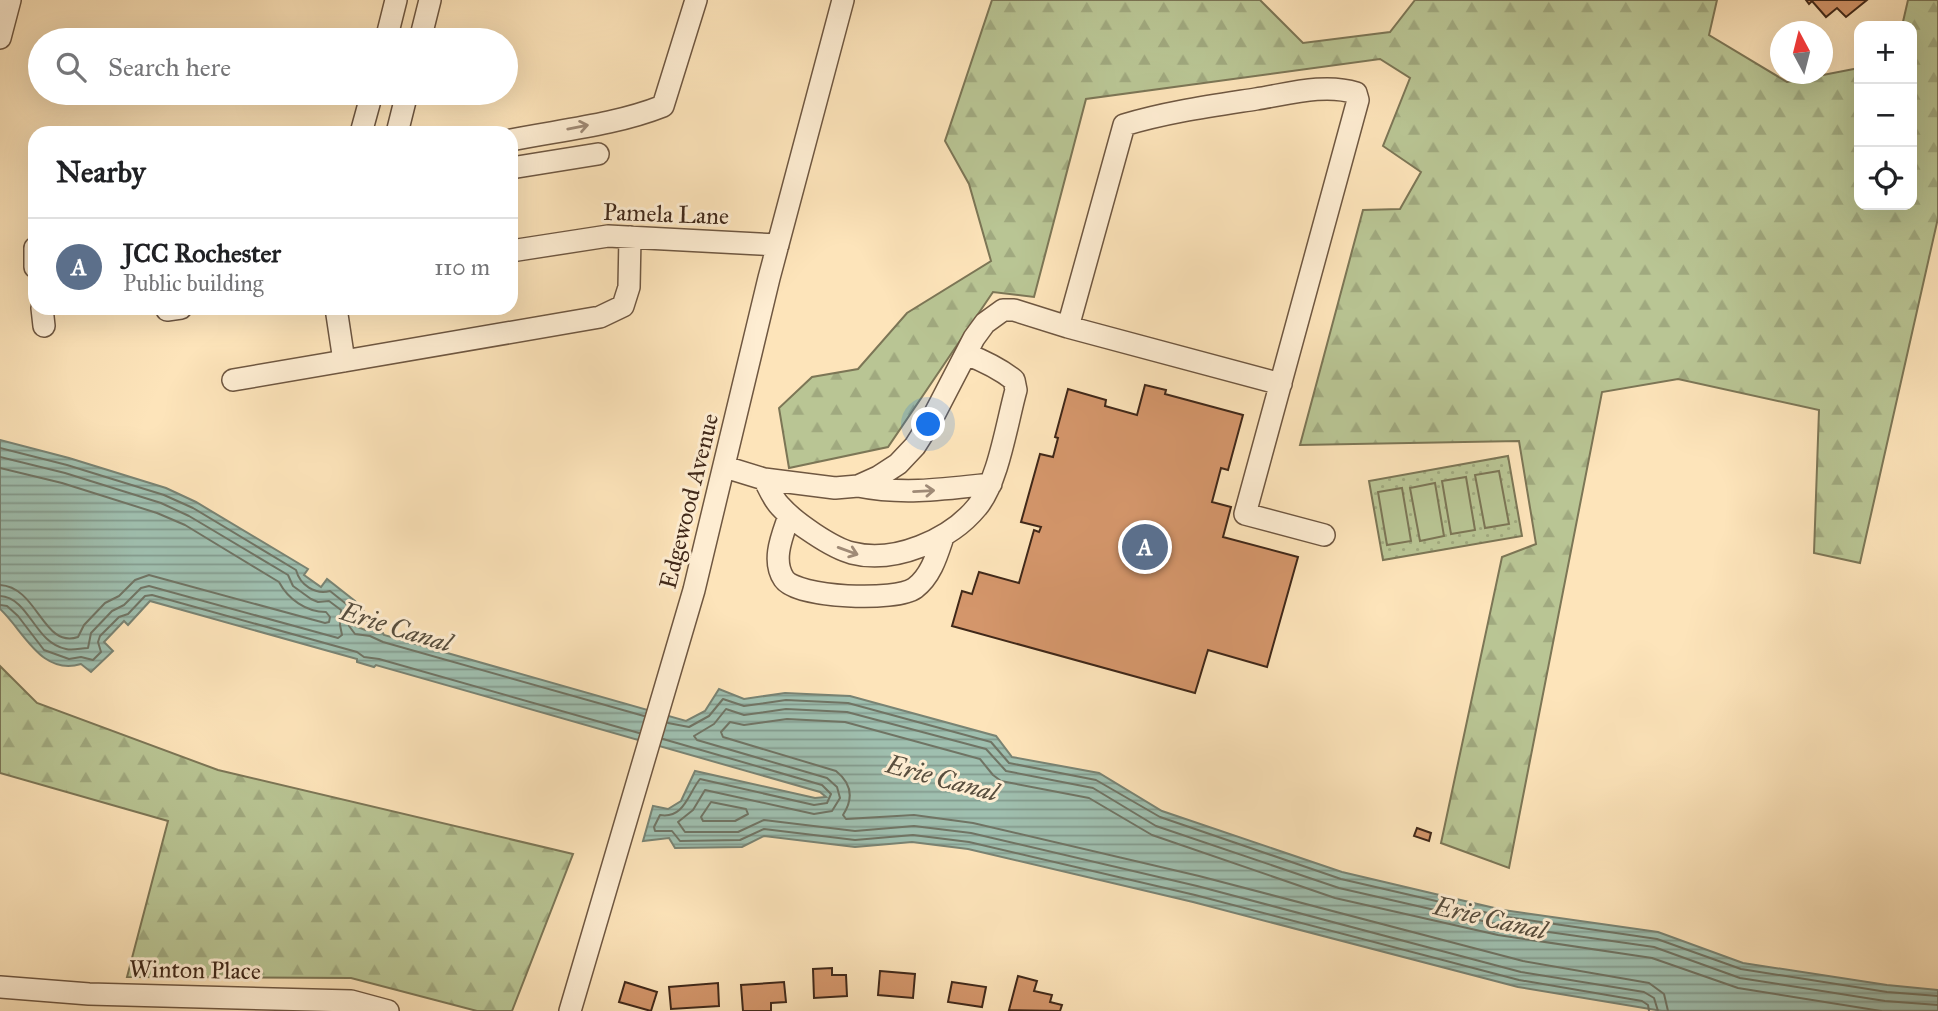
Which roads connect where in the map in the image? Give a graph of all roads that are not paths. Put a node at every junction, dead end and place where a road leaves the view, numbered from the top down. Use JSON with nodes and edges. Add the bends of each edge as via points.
{"nodes":[{"id":1,"x":10,"y":0,"type":"edge"},
{"id":2,"x":396,"y":0,"type":"edge"},
{"id":3,"x":429,"y":0,"type":"edge"},
{"id":4,"x":696,"y":0,"type":"edge"},
{"id":5,"x":843,"y":0,"type":"edge"},
{"id":6,"x":389,"y":28,"type":"edge"},
{"id":7,"x":423,"y":28,"type":"edge"},
{"id":8,"x":0,"y":38,"type":"edge"},
{"id":9,"x":369,"y":105,"type":"edge"},
{"id":10,"x":404,"y":105,"type":"edge"},
{"id":11,"x":364,"y":126,"type":"edge"},
{"id":12,"x":399,"y":126,"type":"edge"},
{"id":13,"x":518,"y":139,"type":"edge"},
{"id":14,"x":598,"y":154,"type":"dead end"},
{"id":15,"x":518,"y":167,"type":"edge"},
{"id":16,"x":630,"y":237,"type":"junction"},
{"id":17,"x":778,"y":245,"type":"junction"},
{"id":18,"x":518,"y":250,"type":"edge"},
{"id":19,"x":337,"y":315,"type":"edge"},
{"id":20,"x":1068,"y":327,"type":"junction"},
{"id":21,"x":966,"y":354,"type":"junction"},
{"id":22,"x":344,"y":361,"type":"junction"},
{"id":23,"x":233,"y":380,"type":"dead end"},
{"id":24,"x":1280,"y":384,"type":"junction"},
{"id":25,"x":725,"y":467,"type":"junction"},
{"id":26,"x":764,"y":479,"type":"junction"},
{"id":27,"x":991,"y":484,"type":"junction"},
{"id":28,"x":858,"y":486,"type":"junction"},
{"id":29,"x":789,"y":516,"type":"junction"},
{"id":30,"x":1324,"y":535,"type":"dead end"},
{"id":31,"x":943,"y":537,"type":"junction"},
{"id":32,"x":0,"y":987,"type":"edge"},
{"id":33,"x":89,"y":1002,"type":"edge"},
{"id":34,"x":388,"y":1011,"type":"edge"},
{"id":35,"x":570,"y":1011,"type":"edge"}],
"edges":[{"from":1,"to":8,"type":"street"},
{"from":2,"to":6,"type":"street"},
{"from":3,"to":7,"type":"street"},
{"from":13,"to":4,"type":"street","one_way":true,"via":[[663,106]]},
{"from":5,"to":17,"type":"street","name":"Edgewood Avenue"},
{"from":9,"to":11,"type":"street"},
{"from":10,"to":12,"type":"street"},
{"from":14,"to":15,"type":"street"},
{"from":16,"to":17,"type":"street","name":"Pamela Lane"},
{"from":16,"to":18,"type":"street","name":"Pamela Lane"},
{"from":16,"to":22,"type":"street","via":[[624,306],[600,317]]},
{"from":17,"to":25,"type":"street","name":"Edgewood Avenue"},
{"from":19,"to":22,"type":"street"},
{"from":20,"to":21,"type":"street","via":[[1003,310],[985,323]]},
{"from":20,"to":24,"type":"street"},
{"from":20,"to":24,"type":"street","via":[[1124,125],[1161,114],[1315,89],[1349,91],[1359,100]]},
{"from":21,"to":27,"type":"street","via":[[1014,380],[1016,390]]},
{"from":21,"to":28,"type":"street","via":[[915,446],[888,471]]},
{"from":22,"to":23,"type":"street"},
{"from":24,"to":30,"type":"street","via":[[1245,513]]},
{"from":25,"to":26,"type":"street"},
{"from":25,"to":35,"type":"street","name":"Edgewood Avenue","via":[[674,659]]},
{"from":26,"to":28,"type":"street","via":[[835,488]]},
{"from":26,"to":29,"type":"street"},
{"from":28,"to":27,"type":"street","one_way":true,"via":[[898,492]]},
{"from":27,"to":31,"type":"street","via":[[978,507]]},
{"from":29,"to":31,"type":"street","one_way":true,"via":[[854,554],[919,548]]},
{"from":29,"to":31,"type":"street","via":[[778,561],[784,579],[794,587],[843,596],[907,593],[926,578]]},
{"from":32,"to":33,"type":"street","name":"Winton Place"},
{"from":33,"to":34,"type":"street","name":"Winton Place","via":[[351,1001]]}]}
